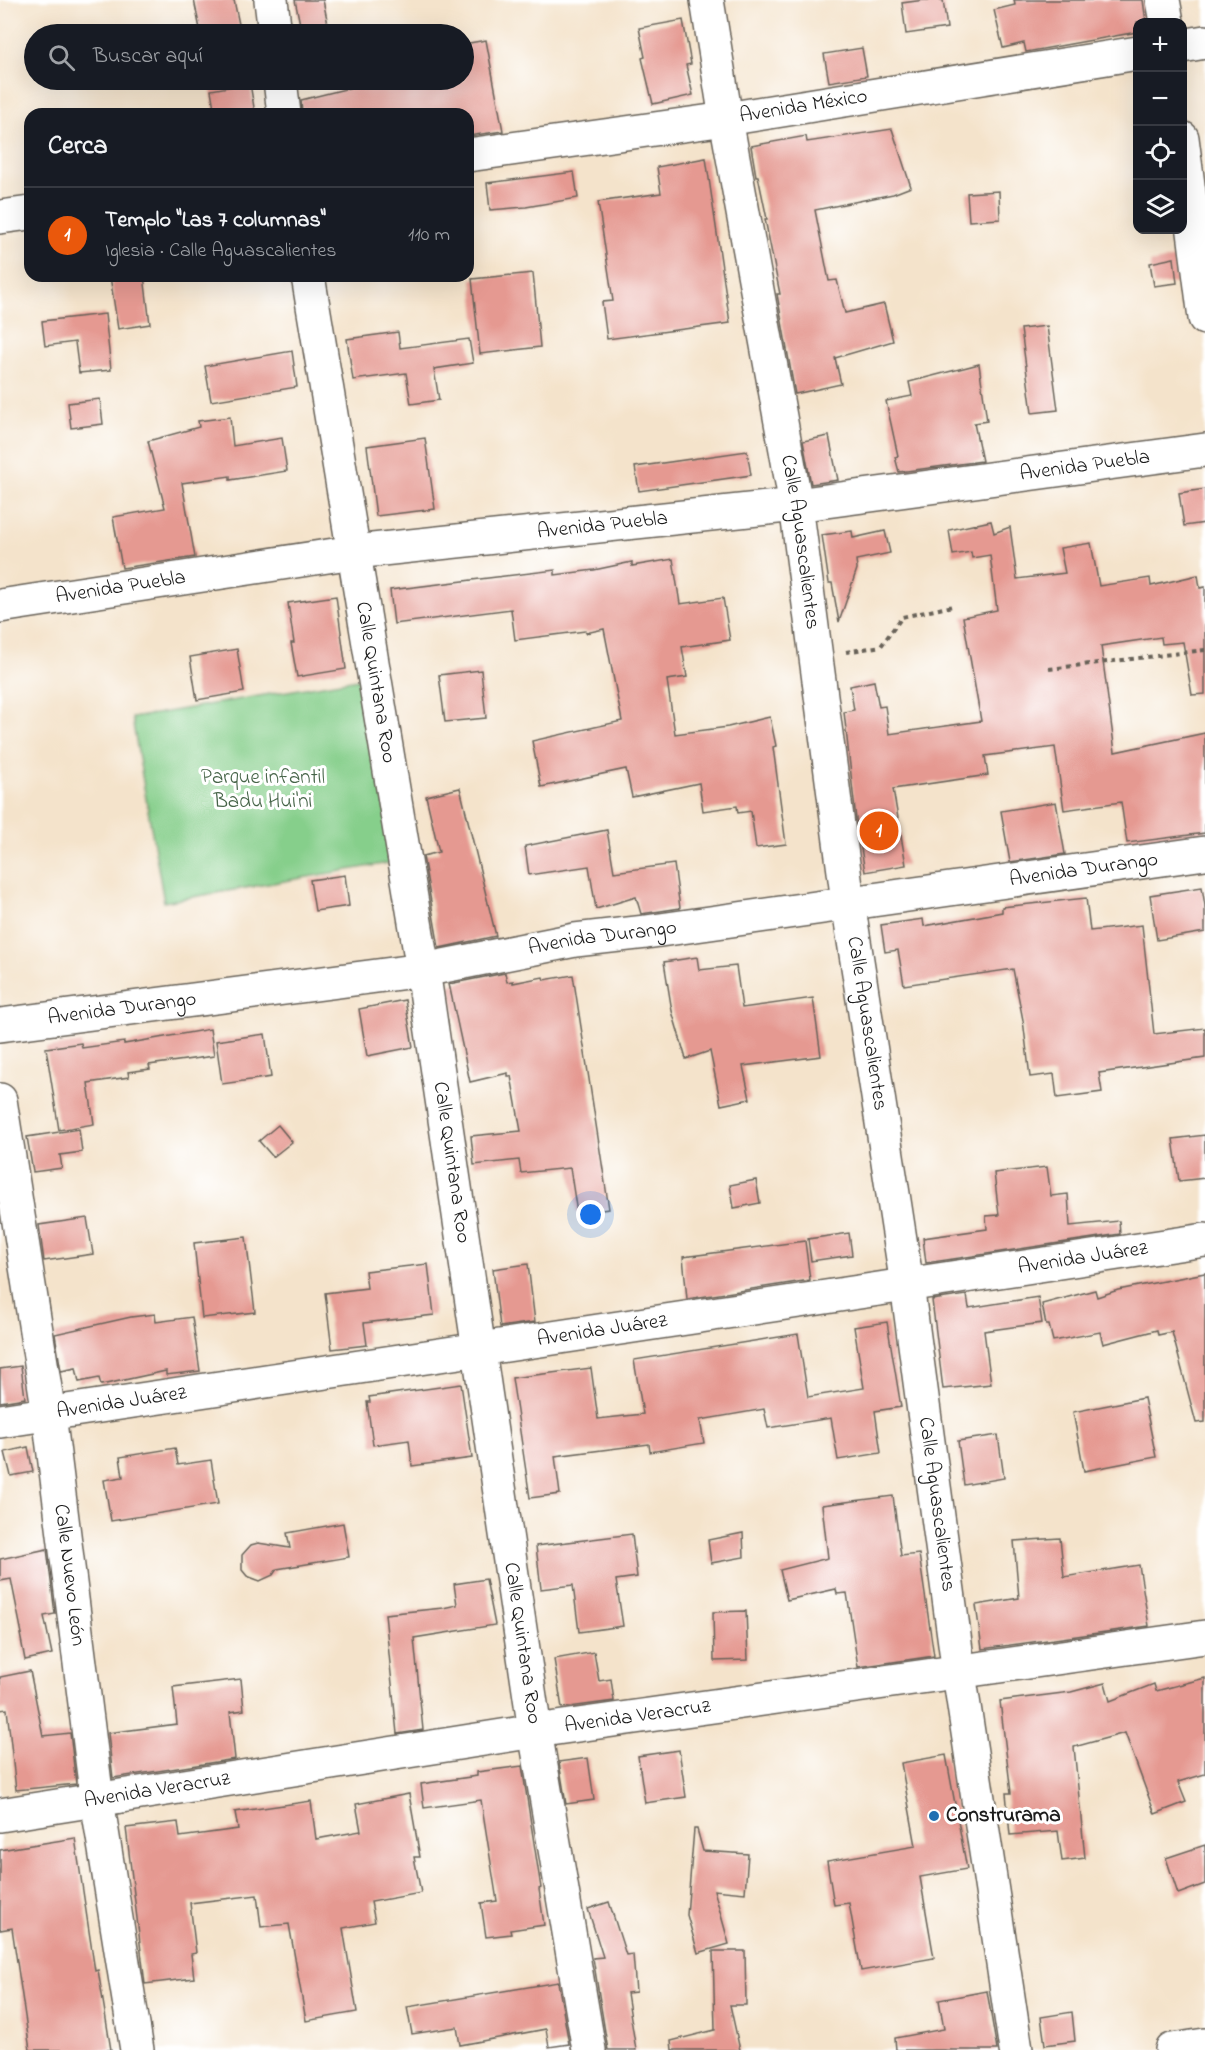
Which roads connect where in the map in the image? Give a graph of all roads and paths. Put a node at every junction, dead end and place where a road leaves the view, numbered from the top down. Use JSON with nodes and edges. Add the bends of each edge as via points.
{"nodes":[{"id":1,"x":271,"y":0,"type":"edge"},
{"id":2,"x":707,"y":0,"type":"edge"},
{"id":3,"x":1163,"y":0,"type":"edge"},
{"id":4,"x":1166,"y":18,"type":"edge"},
{"id":5,"x":274,"y":24,"type":"edge"},
{"id":6,"x":1205,"y":42,"type":"edge"},
{"id":7,"x":1187,"y":45,"type":"edge"},
{"id":8,"x":1133,"y":54,"type":"edge"},
{"id":9,"x":281,"y":90,"type":"edge"},
{"id":10,"x":283,"y":108,"type":"edge"},
{"id":11,"x":726,"y":119,"type":"junction"},
{"id":12,"x":474,"y":154,"type":"edge"},
{"id":13,"x":1187,"y":177,"type":"edge"},
{"id":14,"x":24,"y":214,"type":"edge"},
{"id":15,"x":0,"y":217,"type":"edge"},
{"id":16,"x":309,"y":282,"type":"edge"},
{"id":17,"x":1205,"y":318,"type":"edge"},
{"id":18,"x":1205,"y":450,"type":"edge"},
{"id":19,"x":796,"y":505,"type":"junction"},
{"id":20,"x":354,"y":552,"type":"junction"},
{"id":21,"x":0,"y":606,"type":"edge"},
{"id":22,"x":953,"y":606,"type":"dead end"},
{"id":23,"x":1205,"y":650,"type":"edge"},
{"id":24,"x":816,"y":658,"type":"junction"},
{"id":25,"x":1048,"y":669,"type":"dead end"},
{"id":26,"x":1205,"y":853,"type":"edge"},
{"id":27,"x":848,"y":902,"type":"junction"},
{"id":28,"x":423,"y":970,"type":"junction"},
{"id":29,"x":0,"y":1025,"type":"edge"},
{"id":30,"x":0,"y":1101,"type":"edge"},
{"id":31,"x":1205,"y":1240,"type":"edge"},
{"id":32,"x":907,"y":1285,"type":"junction"},
{"id":33,"x":479,"y":1349,"type":"junction"},
{"id":34,"x":49,"y":1414,"type":"junction"},
{"id":35,"x":0,"y":1421,"type":"edge"},
{"id":36,"x":1205,"y":1637,"type":"edge"},
{"id":37,"x":959,"y":1673,"type":"junction"},
{"id":38,"x":535,"y":1731,"type":"junction"},
{"id":39,"x":97,"y":1800,"type":"junction"},
{"id":40,"x":0,"y":1815,"type":"edge"},
{"id":41,"x":1205,"y":2045,"type":"edge"},
{"id":42,"x":137,"y":2050,"type":"edge"},
{"id":43,"x":589,"y":2050,"type":"edge"},
{"id":44,"x":1016,"y":2050,"type":"edge"},
{"id":45,"x":1172,"y":2050,"type":"edge"}],
"edges":[{"from":1,"to":5,"type":"street"},
{"from":2,"to":11,"type":"street","name":"Calle Aguascalientes"},
{"from":3,"to":4,"type":"street"},
{"from":6,"to":7,"type":"street"},
{"from":8,"to":11,"type":"street","name":"Avenida México"},
{"from":9,"to":10,"type":"street"},
{"from":11,"to":12,"type":"street","name":"Avenida México"},
{"from":11,"to":19,"type":"street","name":"Calle Aguascalientes"},
{"from":13,"to":17,"type":"street"},
{"from":14,"to":15,"type":"street"},
{"from":16,"to":20,"type":"street","name":"Calle Quintana Roo"},
{"from":18,"to":19,"type":"street","name":"Avenida Puebla"},
{"from":19,"to":20,"type":"street","name":"Avenida Puebla"},
{"from":19,"to":24,"type":"street","name":"Calle Aguascalientes"},
{"from":20,"to":21,"type":"street","name":"Avenida Puebla"},
{"from":20,"to":28,"type":"street","name":"Calle Quintana Roo"},
{"from":22,"to":24,"type":"path","via":[[902,617],[881,646]]},
{"from":23,"to":25,"type":"path"},
{"from":24,"to":27,"type":"street","name":"Calle Aguascalientes"},
{"from":26,"to":27,"type":"street","name":"Avenida Durango"},
{"from":27,"to":28,"type":"street","name":"Avenida Durango","via":[[575,940]]},
{"from":27,"to":32,"type":"street","name":"Calle Aguascalientes"},
{"from":28,"to":29,"type":"street","name":"Avenida Durango"},
{"from":28,"to":33,"type":"street","name":"Calle Quintana Roo"},
{"from":30,"to":34,"type":"street","name":"Calle Nuevo León"},
{"from":31,"to":32,"type":"street","name":"Avenida Juárez"},
{"from":32,"to":33,"type":"street","name":"Avenida Juárez"},
{"from":32,"to":37,"type":"street","name":"Calle Aguascalientes"},
{"from":33,"to":34,"type":"street","name":"Avenida Juárez"},
{"from":33,"to":38,"type":"street","name":"Calle Quintana Roo"},
{"from":34,"to":35,"type":"street","name":"Avenida Juárez"},
{"from":34,"to":39,"type":"street","name":"Calle Nuevo León"},
{"from":36,"to":37,"type":"street","name":"Avenida Veracruz"},
{"from":37,"to":38,"type":"street","name":"Avenida Veracruz"},
{"from":37,"to":44,"type":"street","name":"Calle Aguascalientes"},
{"from":38,"to":39,"type":"street","name":"Avenida Veracruz"},
{"from":38,"to":43,"type":"street","name":"Calle Quintana Roo"},
{"from":39,"to":40,"type":"street","name":"Avenida Veracruz"},
{"from":39,"to":42,"type":"street","name":"Calle Nuevo León"},
{"from":41,"to":45,"type":"street"}]}
